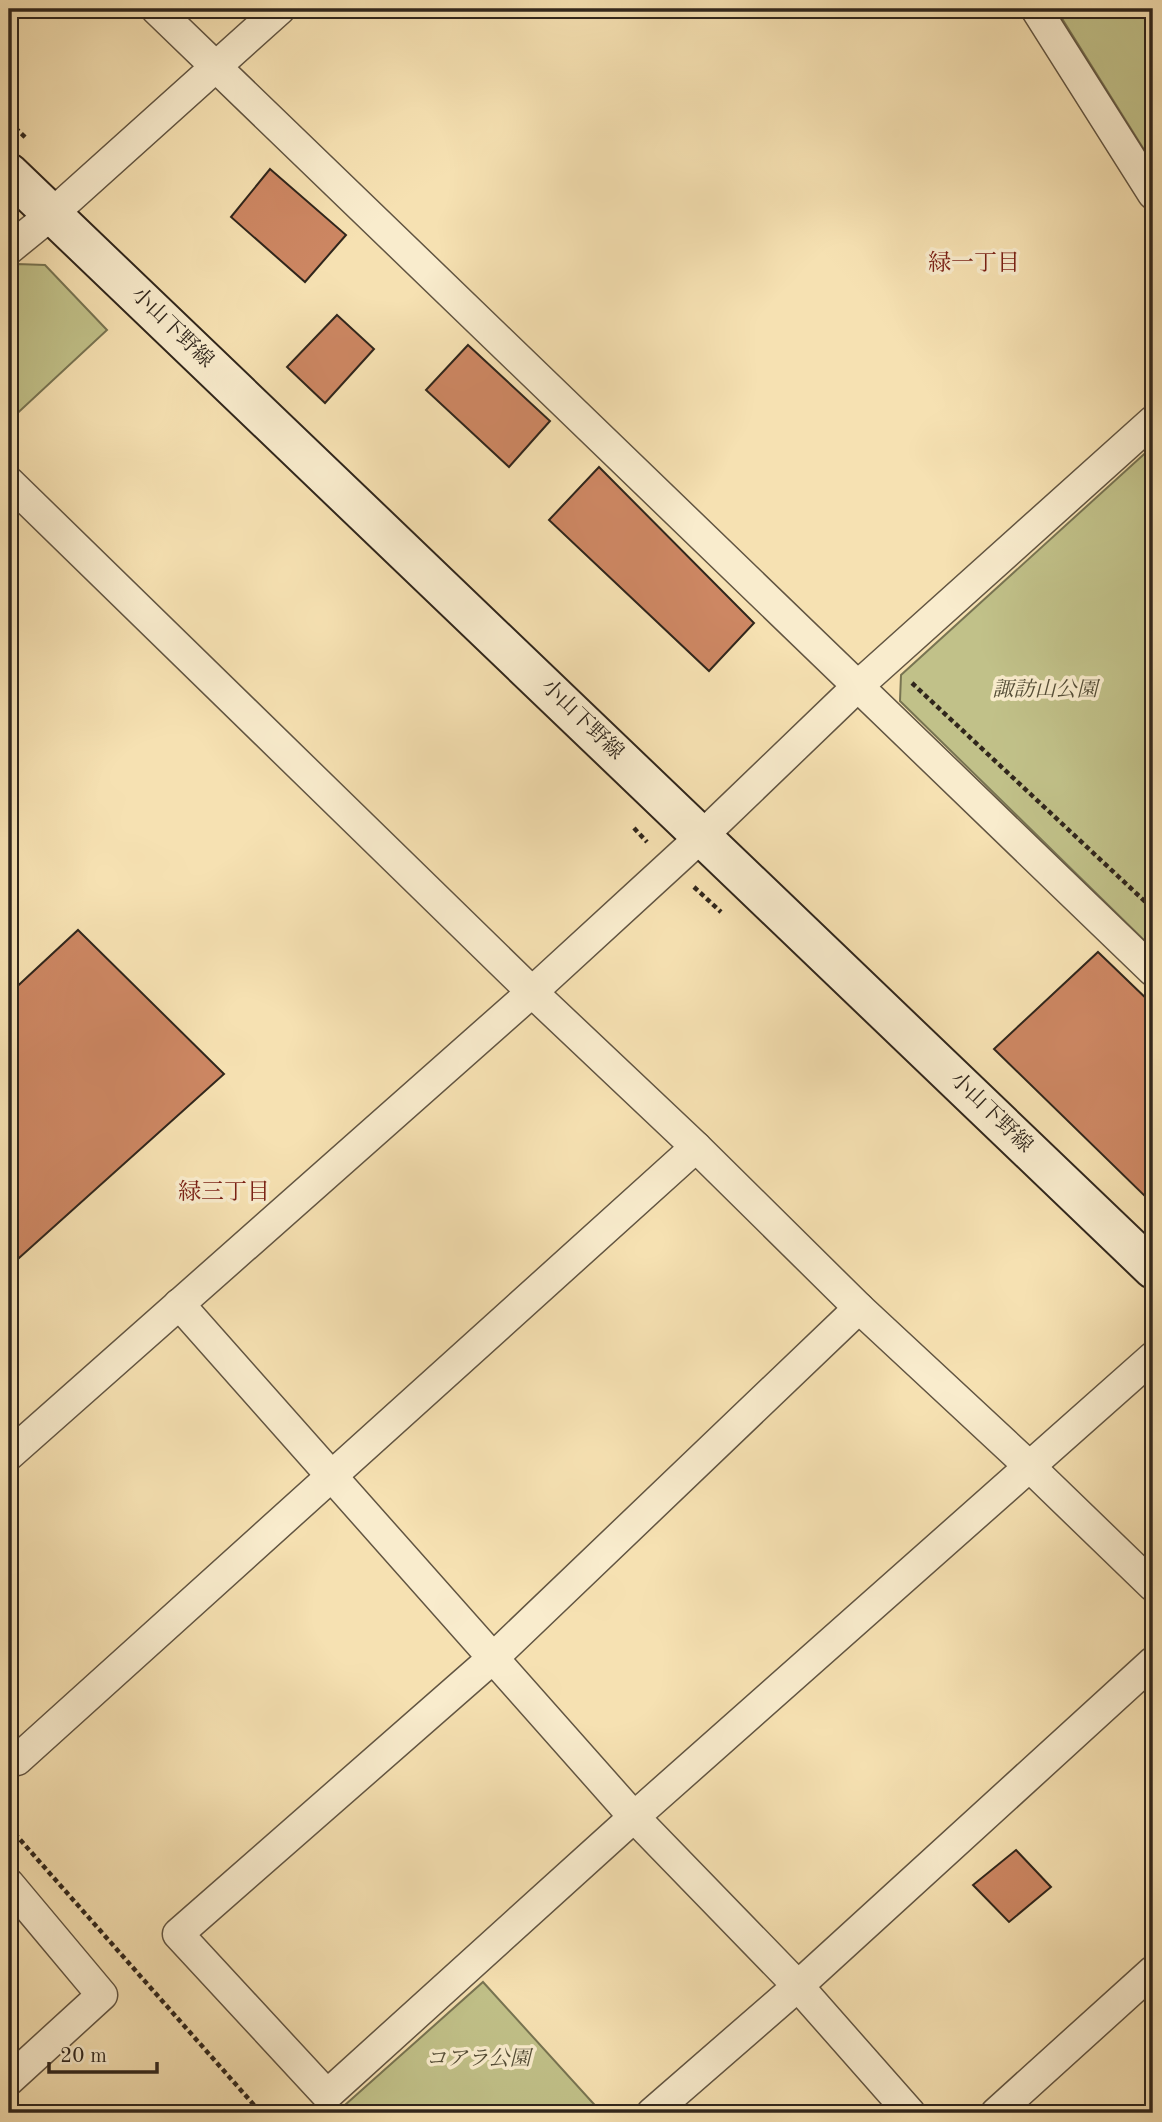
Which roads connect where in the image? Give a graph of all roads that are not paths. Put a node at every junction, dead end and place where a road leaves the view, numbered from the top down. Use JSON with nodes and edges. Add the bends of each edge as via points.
{"nodes":[{"id":1,"x":156,"y":9,"type":"edge"},
{"id":2,"x":281,"y":9,"type":"edge"},
{"id":3,"x":1036,"y":9,"type":"edge"},
{"id":4,"x":215,"y":66,"type":"junction"},
{"id":5,"x":9,"y":173,"type":"edge"},
{"id":6,"x":1153,"y":194,"type":"edge"},
{"id":7,"x":52,"y":214,"type":"junction"},
{"id":8,"x":9,"y":250,"type":"edge"},
{"id":9,"x":1153,"y":421,"type":"edge"},
{"id":10,"x":9,"y":482,"type":"edge"},
{"id":11,"x":859,"y":685,"type":"junction"},
{"id":12,"x":702,"y":836,"type":"junction"},
{"id":13,"x":1153,"y":971,"type":"edge"},
{"id":14,"x":532,"y":992,"type":"junction"},
{"id":15,"x":696,"y":1147,"type":"junction"},
{"id":16,"x":1153,"y":1269,"type":"edge"},
{"id":17,"x":179,"y":1304,"type":"junction"},
{"id":18,"x":859,"y":1308,"type":"junction"},
{"id":19,"x":1153,"y":1357,"type":"edge"},
{"id":20,"x":9,"y":1455,"type":"edge"},
{"id":21,"x":1030,"y":1468,"type":"junction"},
{"id":22,"x":331,"y":1477,"type":"junction"},
{"id":23,"x":1153,"y":1586,"type":"edge"},
{"id":24,"x":493,"y":1658,"type":"junction"},
{"id":25,"x":1153,"y":1662,"type":"edge"},
{"id":26,"x":9,"y":1751,"type":"edge"},
{"id":27,"x":634,"y":1816,"type":"junction"},
{"id":28,"x":9,"y":1884,"type":"edge"},
{"id":29,"x":1153,"y":1971,"type":"edge"},
{"id":30,"x":798,"y":1986,"type":"junction"},
{"id":31,"x":9,"y":2080,"type":"edge"},
{"id":32,"x":652,"y":2113,"type":"edge"},
{"id":33,"x":910,"y":2113,"type":"edge"},
{"id":34,"x":996,"y":2113,"type":"edge"}],
"edges":[{"from":1,"to":4,"type":"street"},
{"from":2,"to":4,"type":"street"},
{"from":3,"to":6,"type":"street"},
{"from":4,"to":7,"type":"street"},
{"from":4,"to":11,"type":"street"},
{"from":5,"to":7,"type":"main road","name":"小山下野線"},
{"from":7,"to":8,"type":"street"},
{"from":7,"to":12,"type":"main road","name":"小山下野線"},
{"from":9,"to":11,"type":"street"},
{"from":10,"to":14,"type":"street"},
{"from":11,"to":12,"type":"street"},
{"from":11,"to":13,"type":"street"},
{"from":12,"to":14,"type":"street"},
{"from":12,"to":16,"type":"main road","name":"小山下野線"},
{"from":14,"to":15,"type":"street"},
{"from":14,"to":17,"type":"street"},
{"from":15,"to":18,"type":"street"},
{"from":15,"to":22,"type":"street"},
{"from":17,"to":20,"type":"street"},
{"from":17,"to":22,"type":"street"},
{"from":18,"to":21,"type":"street"},
{"from":18,"to":24,"type":"street"},
{"from":19,"to":21,"type":"street"},
{"from":21,"to":23,"type":"street"},
{"from":21,"to":27,"type":"street"},
{"from":22,"to":24,"type":"street"},
{"from":22,"to":26,"type":"street","via":[[17,1760]]},
{"from":24,"to":27,"type":"street"},
{"from":24,"to":27,"type":"street","via":[[178,1934],[327,2095]]},
{"from":25,"to":30,"type":"street"},
{"from":27,"to":30,"type":"street"},
{"from":28,"to":31,"type":"street","via":[[102,1995]]},
{"from":29,"to":34,"type":"street"},
{"from":30,"to":32,"type":"street"},
{"from":30,"to":33,"type":"street"}]}
